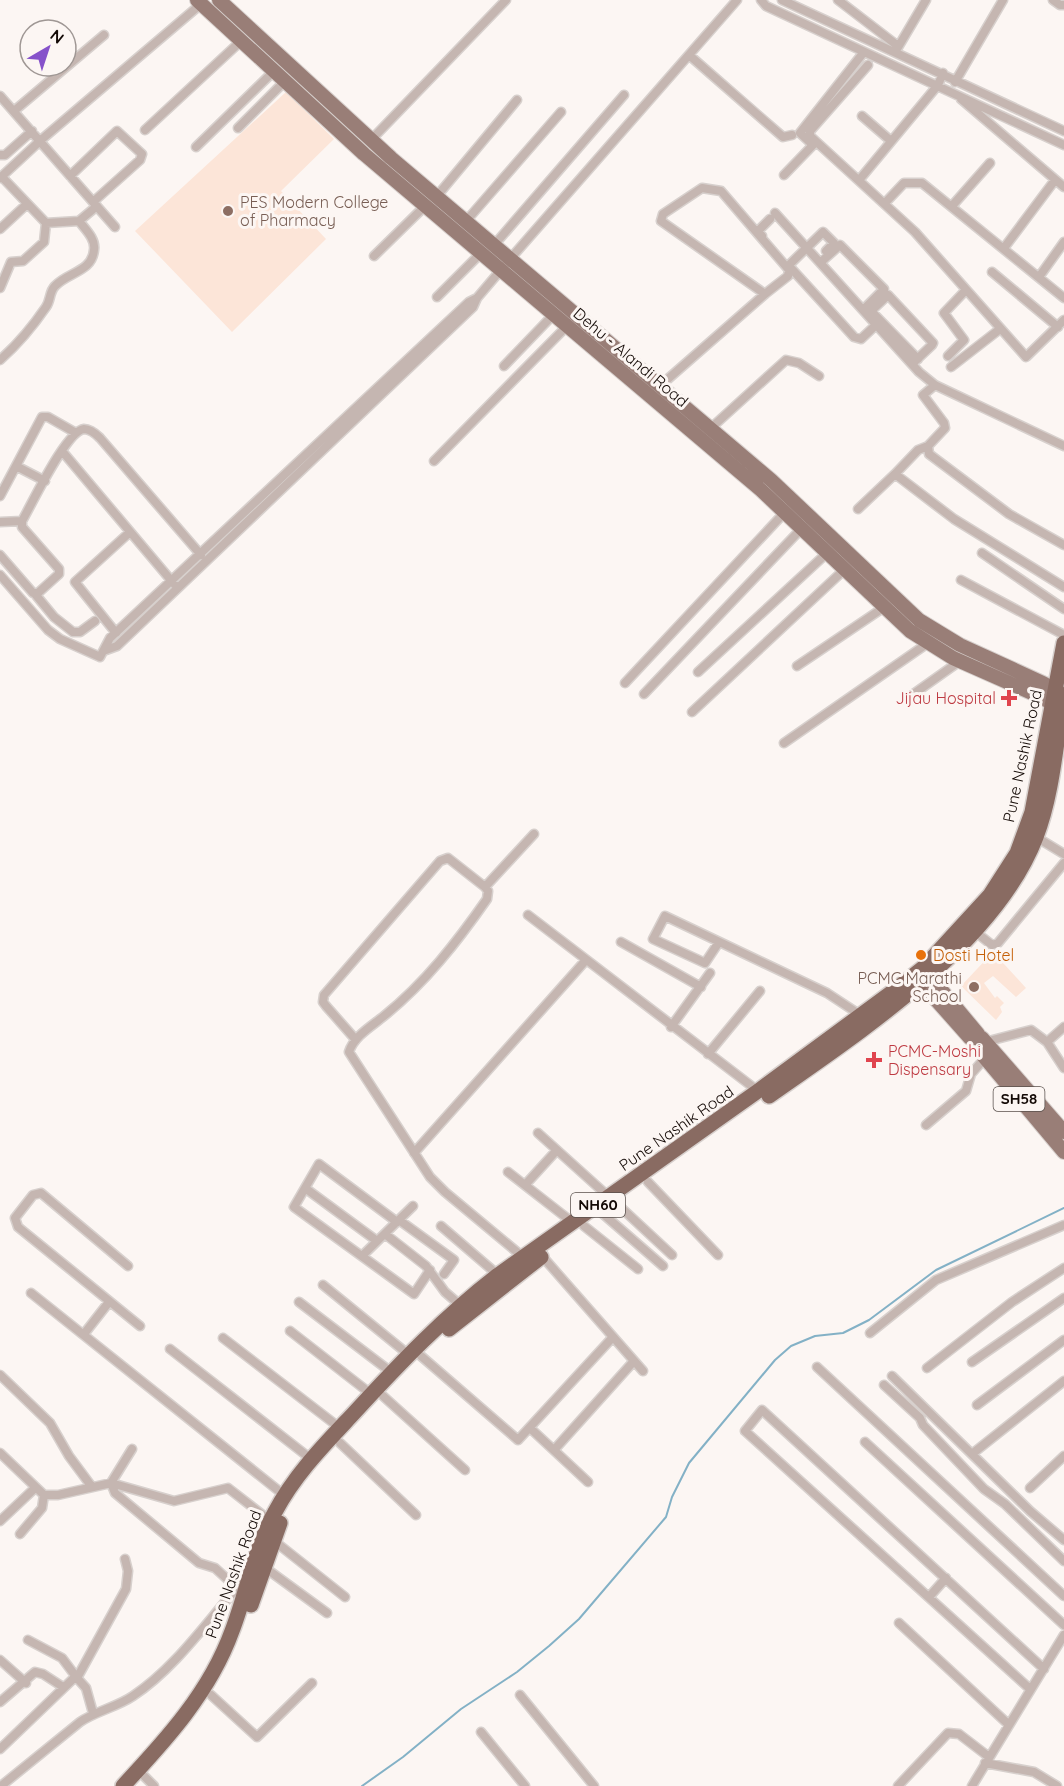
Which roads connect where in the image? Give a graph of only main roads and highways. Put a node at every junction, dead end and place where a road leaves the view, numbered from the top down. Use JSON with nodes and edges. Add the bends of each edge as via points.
{"nodes":[{"id":1,"x":219,"y":0,"type":"edge"},
{"id":2,"x":199,"y":2,"type":"edge"},
{"id":3,"x":807,"y":523,"type":"junction"},
{"id":4,"x":1064,"y":643,"type":"edge"},
{"id":5,"x":1060,"y":701,"type":"edge"},
{"id":6,"x":922,"y":975,"type":"junction"},
{"id":7,"x":978,"y":1040,"type":"junction"},
{"id":8,"x":1064,"y":1132,"type":"edge"},
{"id":9,"x":1064,"y":1152,"type":"edge"},
{"id":10,"x":613,"y":1200,"type":"junction"},
{"id":11,"x":578,"y":1224,"type":"junction"},
{"id":12,"x":415,"y":1355,"type":"junction"},
{"id":13,"x":377,"y":1395,"type":"junction"},
{"id":14,"x":340,"y":1436,"type":"junction"},
{"id":15,"x":274,"y":1529,"type":"junction"},
{"id":16,"x":257,"y":1571,"type":"junction"},
{"id":17,"x":145,"y":1783,"type":"edge"},
{"id":18,"x":123,"y":1786,"type":"edge"}],
"edges":[{"from":1,"to":3,"type":"main road","name":"Dehu - Alandi Road","via":[[371,140],[711,428]]},
{"from":2,"to":3,"type":"main road","name":"Dehu - Alandi Road","via":[[364,154],[785,512]]},
{"from":3,"to":5,"type":"main road","name":"Dehu - Alandi Road","via":[[919,620]]},
{"from":3,"to":5,"type":"main road","name":"Dehu - Alandi Road","via":[[827,553],[883,608],[928,643],[960,661]]},
{"from":4,"to":5,"type":"highway","name":"Pune Nashik Road","number":"NH60"},
{"from":5,"to":6,"type":"highway","name":"Pune Nashik Road","number":"NH60","via":[[1032,812],[1017,853],[990,895]]},
{"from":5,"to":6,"type":"highway","name":"Pune Nashik Road","number":"NH60","via":[[1045,808],[1036,837],[1015,878],[973,930]]},
{"from":6,"to":7,"type":"main road","number":"SH58"},
{"from":6,"to":10,"type":"highway","name":"Pune Nashik Road","number":"NH60"},
{"from":6,"to":10,"type":"highway","name":"Pune Nashik Road","number":"NH60","via":[[846,1041],[648,1182]]},
{"from":7,"to":8,"type":"main road","number":"SH58"},
{"from":7,"to":9,"type":"main road","number":"SH58","via":[[985,1058]]},
{"from":10,"to":11,"type":"highway","name":"Pune Nashik Road","number":"NH60"},
{"from":10,"to":11,"type":"highway","name":"Pune Nashik Road","number":"NH60","via":[[602,1213]]},
{"from":11,"to":12,"type":"highway","name":"Pune Nashik Road","number":"NH60"},
{"from":11,"to":12,"type":"highway","name":"Pune Nashik Road","number":"NH60","via":[[523,1257],[460,1305]]},
{"from":12,"to":13,"type":"highway","name":"Pune Nashik Road","number":"NH60"},
{"from":12,"to":13,"type":"highway","name":"Pune Nashik Road","number":"NH60","via":[[391,1372]]},
{"from":13,"to":14,"type":"highway","name":"Pune Nashik Road","number":"NH60"},
{"from":14,"to":15,"type":"highway","name":"Pune Nashik Road","number":"NH60"},
{"from":14,"to":15,"type":"highway","name":"Pune Nashik Road","number":"NH60","via":[[312,1459],[284,1495]]},
{"from":15,"to":16,"type":"highway","name":"Pune Nashik Road","number":"NH60"},
{"from":16,"to":17,"type":"highway","name":"Pune Nashik Road","number":"NH60","via":[[237,1645],[211,1695]]},
{"from":16,"to":18,"type":"highway","name":"Pune Nashik Road","number":"NH60","via":[[211,1678]]}]}
